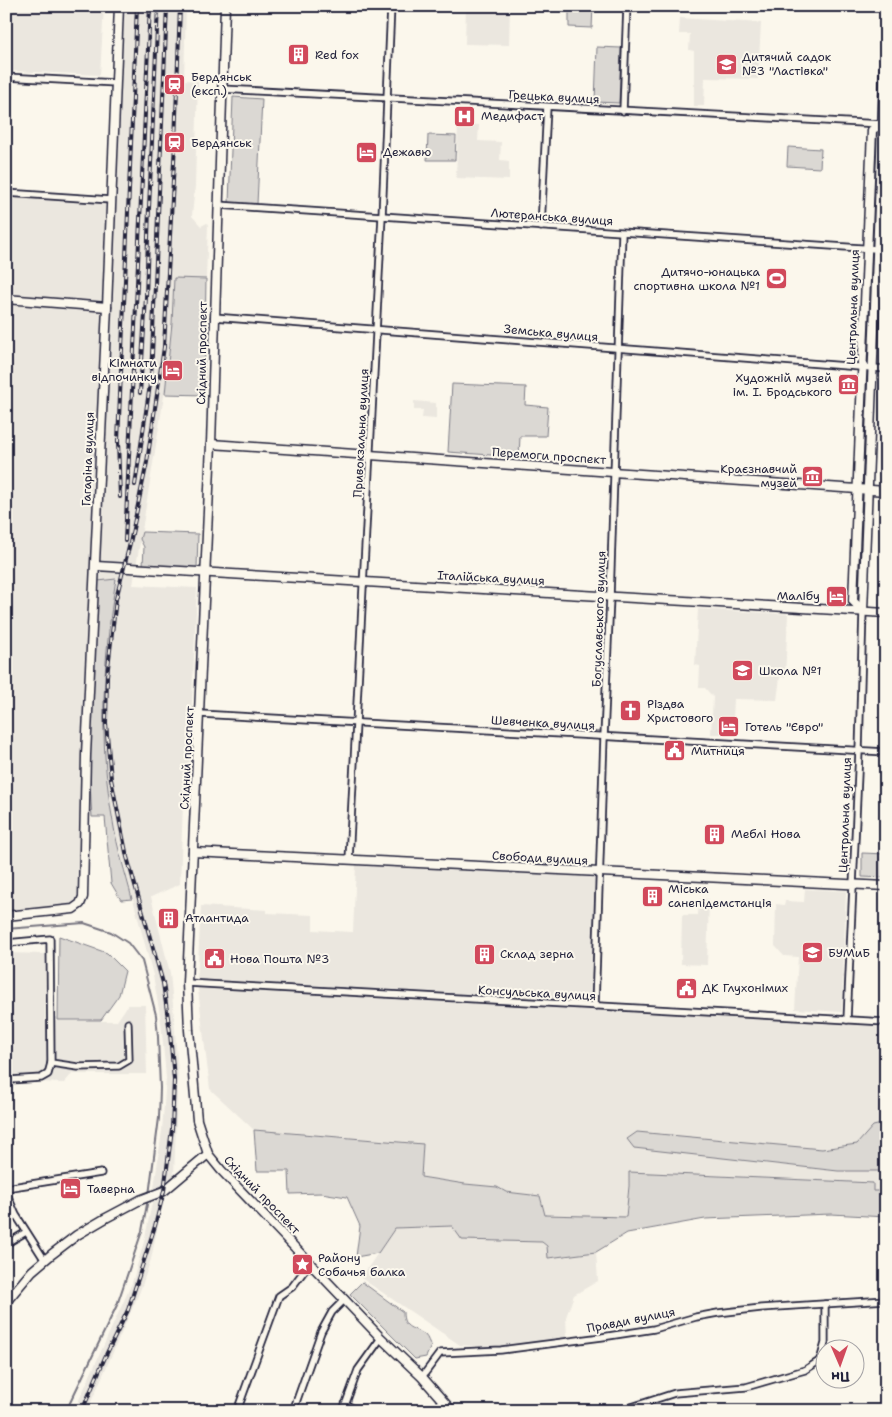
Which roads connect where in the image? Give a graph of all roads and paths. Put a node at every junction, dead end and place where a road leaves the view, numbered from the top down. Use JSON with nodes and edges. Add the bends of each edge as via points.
{"nodes":[{"id":1,"x":119,"y":6,"type":"edge"},
{"id":2,"x":225,"y":6,"type":"edge"},
{"id":3,"x":390,"y":6,"type":"edge"},
{"id":4,"x":627,"y":6,"type":"edge"},
{"id":5,"x":886,"y":28,"type":"edge"},
{"id":6,"x":6,"y":77,"type":"edge"},
{"id":7,"x":116,"y":83,"type":"junction"},
{"id":8,"x":222,"y":89,"type":"junction"},
{"id":9,"x":387,"y":98,"type":"junction"},
{"id":10,"x":547,"y":106,"type":"junction"},
{"id":11,"x":623,"y":110,"type":"junction"},
{"id":12,"x":883,"y":124,"type":"edge"},
{"id":13,"x":6,"y":193,"type":"edge"},
{"id":14,"x":112,"y":200,"type":"junction"},
{"id":15,"x":218,"y":205,"type":"junction"},
{"id":16,"x":382,"y":216,"type":"junction"},
{"id":17,"x":541,"y":227,"type":"junction"},
{"id":18,"x":622,"y":233,"type":"junction"},
{"id":19,"x":867,"y":248,"type":"junction"},
{"id":20,"x":876,"y":249,"type":"junction"},
{"id":21,"x":886,"y":249,"type":"edge"},
{"id":22,"x":6,"y":299,"type":"edge"},
{"id":23,"x":107,"y":307,"type":"junction"},
{"id":24,"x":214,"y":317,"type":"junction"},
{"id":25,"x":376,"y":330,"type":"junction"},
{"id":26,"x":618,"y":348,"type":"junction"},
{"id":27,"x":862,"y":367,"type":"junction"},
{"id":28,"x":872,"y":368,"type":"junction"},
{"id":29,"x":886,"y":369,"type":"edge"},
{"id":30,"x":211,"y":444,"type":"junction"},
{"id":31,"x":370,"y":455,"type":"junction"},
{"id":32,"x":614,"y":472,"type":"junction"},
{"id":33,"x":857,"y":489,"type":"junction"},
{"id":34,"x":867,"y":489,"type":"junction"},
{"id":35,"x":886,"y":491,"type":"edge"},
{"id":36,"x":96,"y":566,"type":"junction"},
{"id":37,"x":206,"y":573,"type":"junction"},
{"id":38,"x":363,"y":582,"type":"junction"},
{"id":39,"x":610,"y":597,"type":"junction"},
{"id":40,"x":863,"y":611,"type":"junction"},
{"id":41,"x":886,"y":612,"type":"edge"},
{"id":42,"x":200,"y":714,"type":"junction"},
{"id":43,"x":356,"y":723,"type":"junction"},
{"id":44,"x":604,"y":736,"type":"junction"},
{"id":45,"x":859,"y":751,"type":"junction"},
{"id":46,"x":886,"y":752,"type":"edge"},
{"id":47,"x":193,"y":852,"type":"junction"},
{"id":48,"x":349,"y":860,"type":"junction"},
{"id":49,"x":600,"y":872,"type":"junction"},
{"id":50,"x":853,"y":884,"type":"junction"},
{"id":51,"x":886,"y":886,"type":"edge"},
{"id":52,"x":6,"y":916,"type":"edge"},
{"id":53,"x":6,"y":943,"type":"edge"},
{"id":54,"x":187,"y":983,"type":"junction"},
{"id":55,"x":595,"y":1006,"type":"junction"},
{"id":56,"x":847,"y":1020,"type":"junction"},
{"id":57,"x":886,"y":1022,"type":"edge"},
{"id":58,"x":128,"y":1023,"type":"dead end"},
{"id":59,"x":51,"y":1063,"type":"junction"},
{"id":60,"x":6,"y":1083,"type":"edge"},
{"id":61,"x":208,"y":1154,"type":"junction"},
{"id":62,"x":101,"y":1173,"type":"dead end"},
{"id":63,"x":6,"y":1190,"type":"edge"},
{"id":64,"x":26,"y":1232,"type":"junction"},
{"id":65,"x":6,"y":1244,"type":"edge"},
{"id":66,"x":44,"y":1260,"type":"junction"},
{"id":67,"x":310,"y":1262,"type":"junction"},
{"id":68,"x":346,"y":1299,"type":"junction"},
{"id":69,"x":886,"y":1300,"type":"edge"},
{"id":70,"x":6,"y":1302,"type":"edge"},
{"id":71,"x":826,"y":1304,"type":"junction"},
{"id":72,"x":381,"y":1338,"type":"junction"},
{"id":73,"x":422,"y":1377,"type":"junction"},
{"id":74,"x":647,"y":1403,"type":"junction"},
{"id":75,"x":345,"y":1404,"type":"junction"},
{"id":76,"x":238,"y":1410,"type":"edge"},
{"id":77,"x":293,"y":1411,"type":"edge"},
{"id":78,"x":343,"y":1411,"type":"edge"},
{"id":79,"x":357,"y":1411,"type":"edge"},
{"id":80,"x":452,"y":1411,"type":"edge"},
{"id":81,"x":619,"y":1411,"type":"edge"},
{"id":82,"x":647,"y":1411,"type":"edge"}],
"edges":[{"from":1,"to":7,"type":"main road","name":"Гагаріна вулиця"},
{"from":2,"to":8,"type":"main road","name":"Східний проспект"},
{"from":3,"to":9,"type":"street","name":"Привокзальна вулиця"},
{"from":4,"to":11,"type":"street"},
{"from":5,"to":12,"type":"main road","name":"Центральна вулиця"},
{"from":6,"to":7,"type":"street"},
{"from":7,"to":14,"type":"main road","name":"Гагаріна вулиця"},
{"from":8,"to":9,"type":"street","name":"Грецька вулиця"},
{"from":8,"to":15,"type":"main road","name":"Східний проспект"},
{"from":9,"to":10,"type":"street","name":"Грецька вулиця"},
{"from":9,"to":16,"type":"street","name":"Привокзальна вулиця"},
{"from":10,"to":11,"type":"street","name":"Грецька вулиця"},
{"from":10,"to":17,"type":"street"},
{"from":11,"to":12,"type":"street","name":"Грецька вулиця"},
{"from":12,"to":19,"type":"main road","name":"Центральна вулиця","via":[[872,130]]},
{"from":12,"to":20,"type":"main road","name":"Центральна вулиця"},
{"from":13,"to":14,"type":"street"},
{"from":14,"to":23,"type":"main road","name":"Гагаріна вулиця"},
{"from":15,"to":16,"type":"street","name":"Лютеранська вулиця"},
{"from":15,"to":24,"type":"main road","name":"Східний проспект"},
{"from":16,"to":17,"type":"street","name":"Лютеранська вулиця"},
{"from":16,"to":25,"type":"street","name":"Привокзальна вулиця"},
{"from":17,"to":18,"type":"street","name":"Лютеранська вулиця"},
{"from":18,"to":19,"type":"street","name":"Лютеранська вулиця"},
{"from":18,"to":26,"type":"street","name":"Богуславського вулиця"},
{"from":19,"to":20,"type":"street","name":"Лютеранська вулиця"},
{"from":19,"to":27,"type":"main road","name":"Центральна вулиця"},
{"from":20,"to":21,"type":"main road","name":"Лютеранська вулиця"},
{"from":20,"to":28,"type":"main road","name":"Центральна вулиця"},
{"from":22,"to":23,"type":"main road"},
{"from":23,"to":36,"type":"main road","name":"Гагаріна вулиця"},
{"from":24,"to":25,"type":"street","name":"Земська вулиця"},
{"from":24,"to":30,"type":"main road","name":"Східний проспект"},
{"from":25,"to":26,"type":"street","name":"Земська вулиця"},
{"from":25,"to":31,"type":"street","name":"Привокзальна вулиця"},
{"from":26,"to":27,"type":"street","name":"Земська вулиця"},
{"from":26,"to":32,"type":"street","name":"Богуславського вулиця"},
{"from":27,"to":28,"type":"street","name":"Земська вулиця"},
{"from":27,"to":33,"type":"main road","name":"Центральна вулиця"},
{"from":28,"to":29,"type":"street","name":"Земська вулиця"},
{"from":28,"to":34,"type":"main road","name":"Центральна вулиця"},
{"from":30,"to":31,"type":"main road","name":"Перемоги проспект"},
{"from":30,"to":37,"type":"main road","name":"Східний проспект"},
{"from":31,"to":32,"type":"main road","name":"Перемоги проспект"},
{"from":31,"to":38,"type":"street","name":"Привокзальна вулиця"},
{"from":32,"to":33,"type":"main road","name":"Перемоги проспект"},
{"from":32,"to":39,"type":"street","name":"Богуславського вулиця"},
{"from":33,"to":34,"type":"main road","name":"Перемоги проспект"},
{"from":33,"to":40,"type":"main road","name":"Центральна вулиця","via":[[853,601]]},
{"from":34,"to":35,"type":"main road","name":"Перемоги проспект"},
{"from":34,"to":40,"type":"main road","name":"Центральна вулиця"},
{"from":36,"to":37,"type":"main road","name":"Італійська вулиця"},
{"from":36,"to":52,"type":"main road","name":"Гагаріна вулиця","via":[[86,755],[83,897],[73,909]]},
{"from":37,"to":38,"type":"main road","name":"Італійська вулиця"},
{"from":37,"to":42,"type":"main road","name":"Східний проспект"},
{"from":38,"to":39,"type":"main road","name":"Італійська вулиця"},
{"from":38,"to":43,"type":"street","name":"Привокзальна вулиця"},
{"from":39,"to":40,"type":"main road","name":"Італійська вулиця"},
{"from":39,"to":44,"type":"street","name":"Богуславського вулиця"},
{"from":40,"to":41,"type":"main road","name":"Італійська вулиця"},
{"from":40,"to":45,"type":"street","name":"Центральна вулиця"},
{"from":42,"to":43,"type":"street","name":"Шевченка вулиця"},
{"from":42,"to":47,"type":"main road","name":"Східний проспект"},
{"from":43,"to":44,"type":"street","name":"Шевченка вулиця"},
{"from":43,"to":48,"type":"street","name":"Привокзальна вулиця"},
{"from":44,"to":45,"type":"street","name":"Шевченка вулиця"},
{"from":44,"to":49,"type":"street","name":"Богуславського вулиця"},
{"from":45,"to":46,"type":"street","name":"Шевченка вулиця"},
{"from":45,"to":50,"type":"street","name":"Центральна вулиця"},
{"from":47,"to":48,"type":"main road","name":"Свободи вулиця"},
{"from":47,"to":54,"type":"main road","name":"Східний проспект"},
{"from":48,"to":49,"type":"main road","name":"Свободи вулиця"},
{"from":49,"to":50,"type":"main road","name":"Свободи вулиця"},
{"from":49,"to":55,"type":"street","name":"Богуславського вулиця"},
{"from":50,"to":51,"type":"main road","name":"Свободи вулиця"},
{"from":50,"to":56,"type":"street","name":"Центральна вулиця"},
{"from":53,"to":59,"type":"street","via":[[50,939]]},
{"from":54,"to":55,"type":"street","name":"Консульська вулиця"},
{"from":54,"to":61,"type":"main road","name":"Східний проспект","via":[[197,1120]]},
{"from":55,"to":56,"type":"street","name":"Консульська вулиця"},
{"from":56,"to":57,"type":"street","name":"Консульська вулиця"},
{"from":58,"to":59,"type":"street","via":[[129,1060],[119,1066],[78,1067]]},
{"from":59,"to":60,"type":"street","via":[[48,1074],[41,1078]]},
{"from":61,"to":66,"type":"main road","via":[[160,1193],[140,1200],[77,1235]]},
{"from":61,"to":67,"type":"main road","name":"Східний проспект"},
{"from":62,"to":63,"type":"street"},
{"from":63,"to":64,"type":"street"},
{"from":64,"to":65,"type":"street"},
{"from":64,"to":66,"type":"street"},
{"from":66,"to":70,"type":"main road"},
{"from":67,"to":68,"type":"main road","name":"Східний проспект"},
{"from":67,"to":76,"type":"street","via":[[292,1287],[279,1296]]},
{"from":68,"to":72,"type":"main road","name":"Східний проспект"},
{"from":68,"to":77,"type":"street","via":[[332,1312],[321,1332]]},
{"from":69,"to":71,"type":"street","name":"Правди вулиця"},
{"from":71,"to":73,"type":"street","name":"Правди вулиця","via":[[718,1313],[654,1329],[501,1350],[440,1353]]},
{"from":71,"to":74,"type":"street","via":[[825,1343],[821,1357],[805,1370],[746,1387],[675,1393]]},
{"from":72,"to":73,"type":"main road","name":"Східний проспект"},
{"from":72,"to":75,"type":"street","via":[[358,1370]]},
{"from":73,"to":80,"type":"main road","name":"Східний проспект"},
{"from":74,"to":81,"type":"street"},
{"from":74,"to":82,"type":"street"},
{"from":75,"to":78,"type":"street"},
{"from":75,"to":79,"type":"street"}]}
